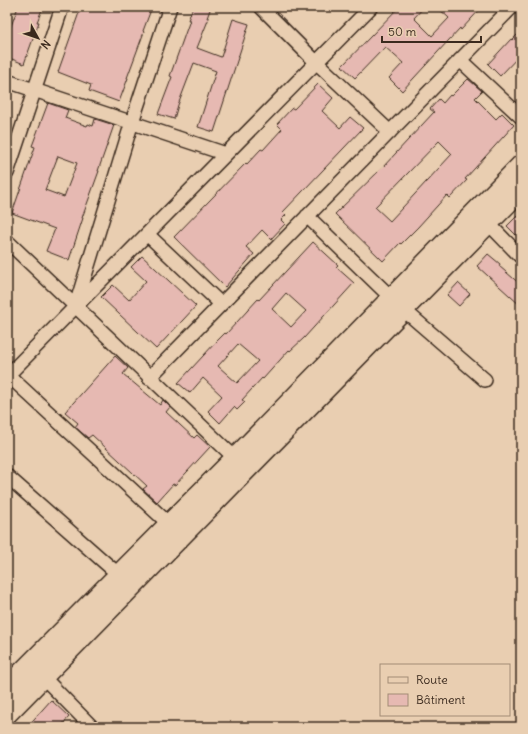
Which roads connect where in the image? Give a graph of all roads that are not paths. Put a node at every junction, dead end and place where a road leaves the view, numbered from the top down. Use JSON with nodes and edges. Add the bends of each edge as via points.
{"nodes":[{"id":1,"x":62,"y":7,"type":"edge"},
{"id":2,"x":170,"y":7,"type":"edge"},
{"id":3,"x":261,"y":7,"type":"edge"},
{"id":4,"x":371,"y":7,"type":"edge"},
{"id":5,"x":512,"y":7,"type":"edge"},
{"id":6,"x":460,"y":60,"type":"junction"},
{"id":7,"x":316,"y":62,"type":"junction"},
{"id":8,"x":7,"y":81,"type":"edge"},
{"id":9,"x":34,"y":90,"type":"junction"},
{"id":10,"x":521,"y":118,"type":"edge"},
{"id":11,"x":132,"y":122,"type":"junction"},
{"id":12,"x":390,"y":132,"type":"junction"},
{"id":13,"x":226,"y":154,"type":"junction"},
{"id":14,"x":521,"y":166,"type":"edge"},
{"id":15,"x":7,"y":173,"type":"edge"},
{"id":16,"x":521,"y":190,"type":"edge"},
{"id":17,"x":307,"y":216,"type":"junction"},
{"id":18,"x":488,"y":223,"type":"junction"},
{"id":19,"x":147,"y":234,"type":"junction"},
{"id":20,"x":7,"y":241,"type":"edge"},
{"id":21,"x":521,"y":257,"type":"edge"},
{"id":22,"x":221,"y":304,"type":"junction"},
{"id":23,"x":397,"y":304,"type":"junction"},
{"id":24,"x":75,"y":307,"type":"junction"},
{"id":25,"x":7,"y":375,"type":"edge"},
{"id":26,"x":149,"y":378,"type":"junction"},
{"id":27,"x":485,"y":380,"type":"dead end"},
{"id":28,"x":235,"y":458,"type":"junction"},
{"id":29,"x":7,"y":476,"type":"edge"},
{"id":30,"x":169,"y":524,"type":"junction"},
{"id":31,"x":119,"y":575,"type":"junction"},
{"id":32,"x":43,"y":677,"type":"junction"},
{"id":33,"x":7,"y":688,"type":"edge"},
{"id":34,"x":7,"y":714,"type":"edge"},
{"id":35,"x":92,"y":727,"type":"edge"}],
"edges":[{"from":1,"to":9,"type":"street"},
{"from":2,"to":11,"type":"street"},
{"from":3,"to":7,"type":"street"},
{"from":4,"to":7,"type":"street"},
{"from":5,"to":6,"type":"street"},
{"from":6,"to":10,"type":"street"},
{"from":6,"to":12,"type":"street"},
{"from":7,"to":12,"type":"street"},
{"from":7,"to":13,"type":"street"},
{"from":8,"to":9,"type":"street"},
{"from":9,"to":11,"type":"street"},
{"from":9,"to":15,"type":"street"},
{"from":11,"to":13,"type":"street"},
{"from":11,"to":24,"type":"street"},
{"from":12,"to":17,"type":"street"},
{"from":13,"to":19,"type":"street"},
{"from":14,"to":23,"type":"street"},
{"from":16,"to":18,"type":"street"},
{"from":17,"to":22,"type":"street"},
{"from":17,"to":23,"type":"street"},
{"from":18,"to":21,"type":"street"},
{"from":18,"to":23,"type":"street"},
{"from":19,"to":22,"type":"street"},
{"from":19,"to":24,"type":"street"},
{"from":20,"to":24,"type":"street"},
{"from":22,"to":26,"type":"street"},
{"from":23,"to":27,"type":"street"},
{"from":23,"to":28,"type":"street"},
{"from":23,"to":32,"type":"street"},
{"from":24,"to":25,"type":"street"},
{"from":24,"to":26,"type":"street"},
{"from":25,"to":30,"type":"street"},
{"from":26,"to":28,"type":"street"},
{"from":28,"to":30,"type":"street"},
{"from":29,"to":31,"type":"street"},
{"from":30,"to":31,"type":"street"},
{"from":31,"to":33,"type":"street"},
{"from":32,"to":34,"type":"street"},
{"from":32,"to":35,"type":"street"}]}
